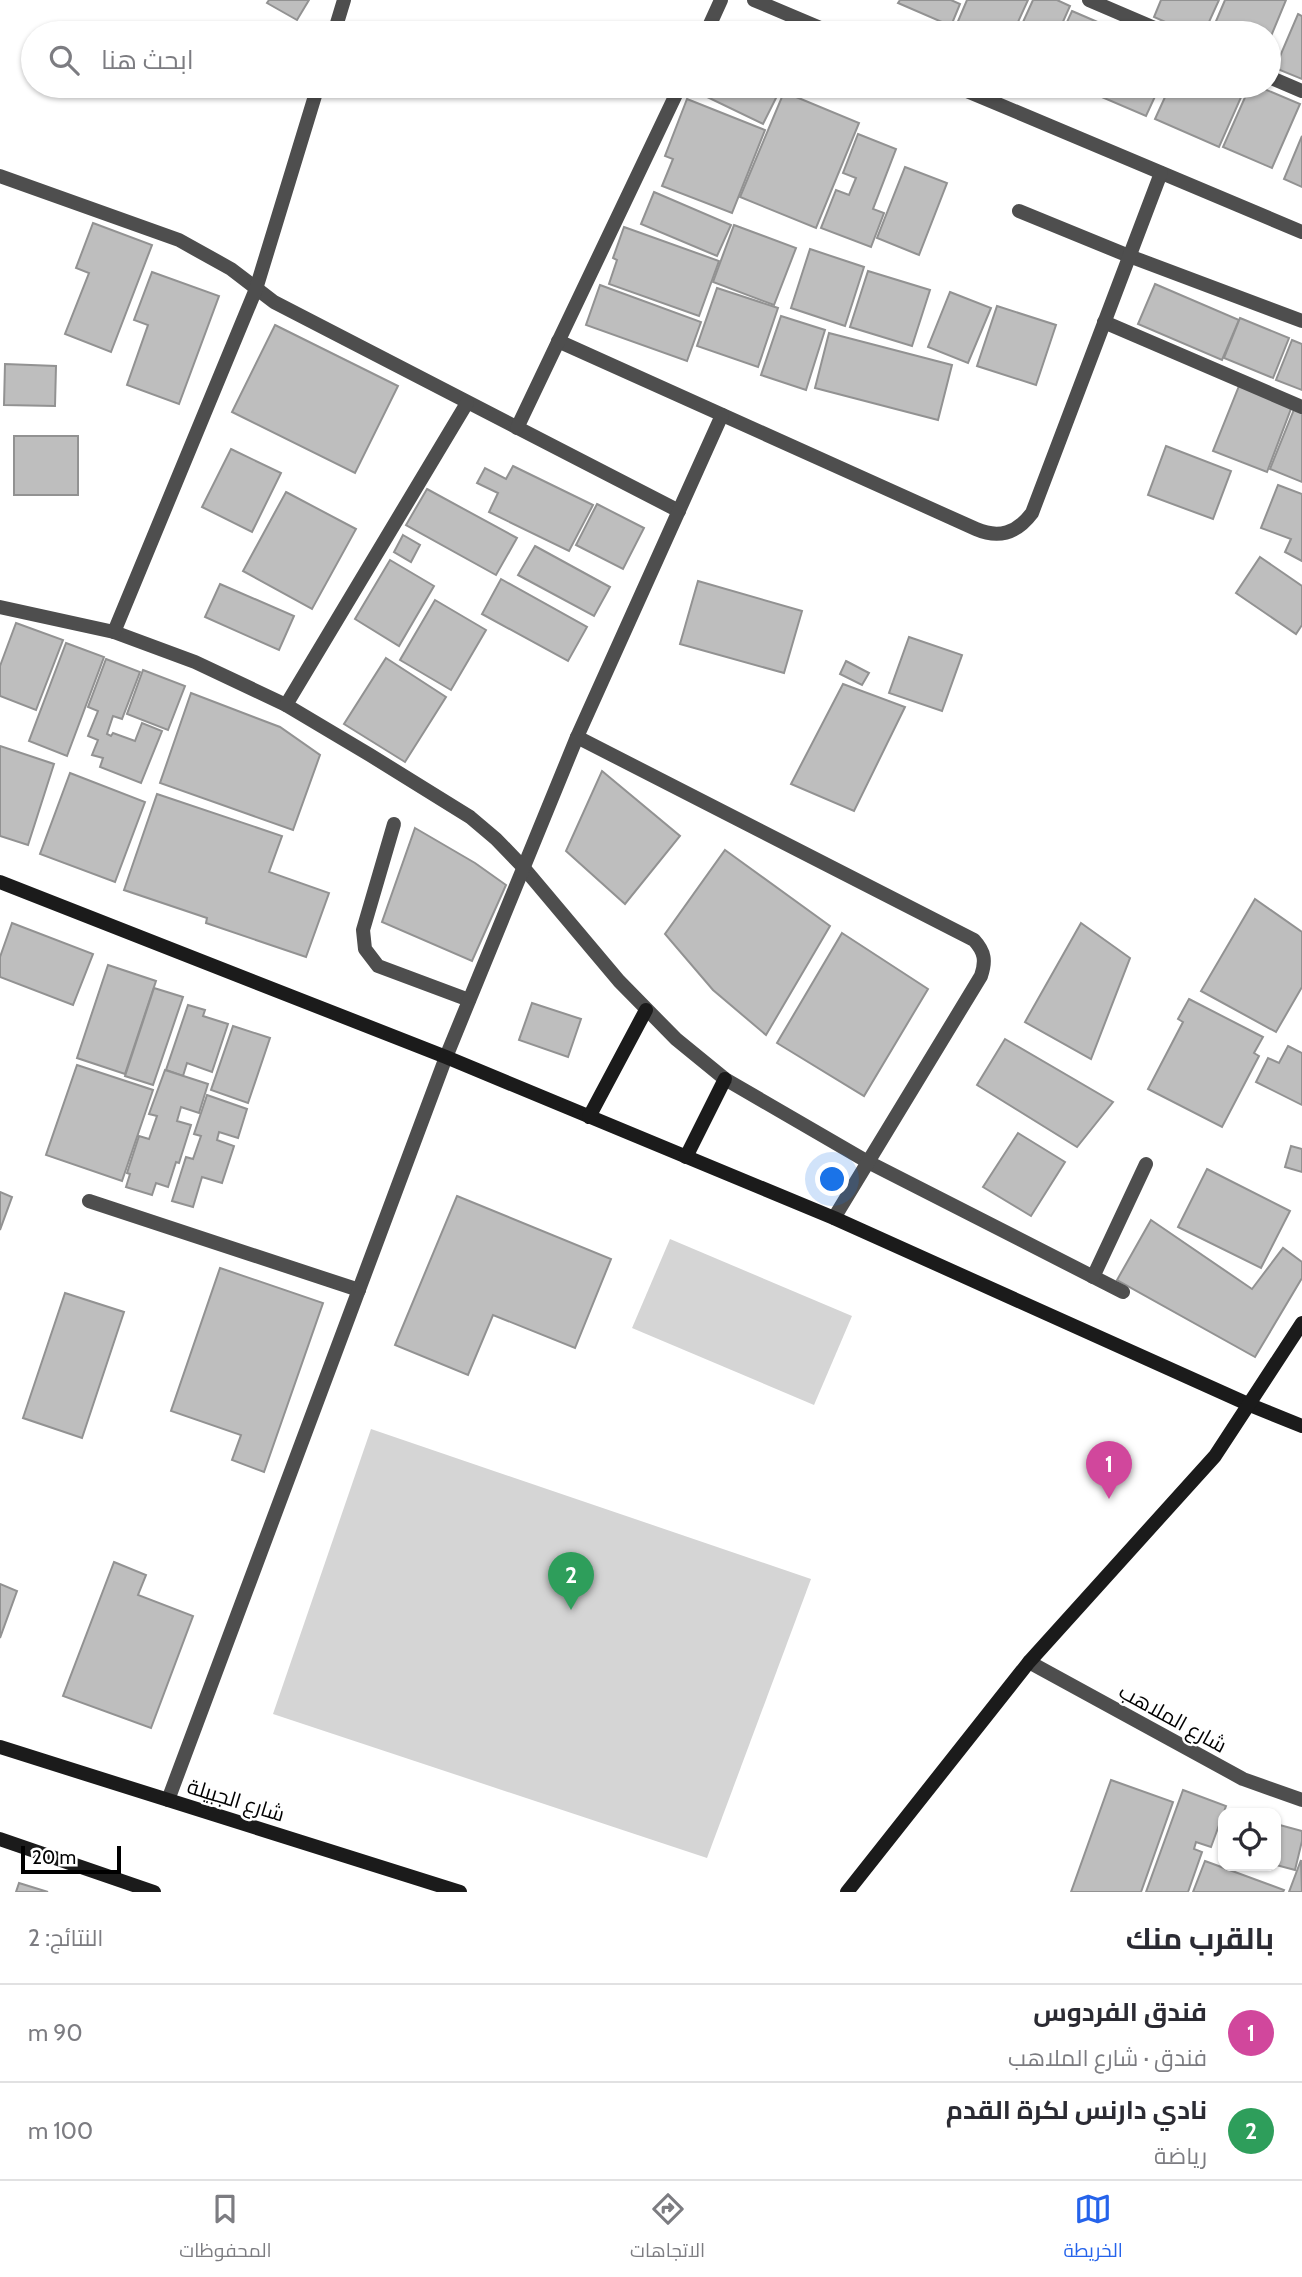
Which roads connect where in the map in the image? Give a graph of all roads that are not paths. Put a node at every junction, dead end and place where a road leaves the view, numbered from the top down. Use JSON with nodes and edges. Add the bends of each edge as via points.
{"nodes":[{"id":1,"x":344,"y":0,"type":"edge"},
{"id":2,"x":722,"y":0,"type":"edge"},
{"id":3,"x":754,"y":0,"type":"edge"},
{"id":4,"x":1089,"y":0,"type":"edge"},
{"id":5,"x":338,"y":21,"type":"edge"},
{"id":6,"x":711,"y":21,"type":"edge"},
{"id":7,"x":804,"y":21,"type":"edge"},
{"id":8,"x":1138,"y":21,"type":"edge"},
{"id":9,"x":1281,"y":82,"type":"edge"},
{"id":10,"x":1302,"y":91,"type":"edge"},
{"id":11,"x":314,"y":98,"type":"edge"},
{"id":12,"x":674,"y":98,"type":"edge"},
{"id":13,"x":983,"y":98,"type":"edge"},
{"id":14,"x":1161,"y":173,"type":"junction"},
{"id":15,"x":0,"y":176,"type":"edge"},
{"id":16,"x":1019,"y":211,"type":"dead end"},
{"id":17,"x":1302,"y":232,"type":"edge"},
{"id":18,"x":1129,"y":256,"type":"junction"},
{"id":19,"x":256,"y":289,"type":"junction"},
{"id":20,"x":1302,"y":321,"type":"edge"},
{"id":21,"x":1104,"y":322,"type":"junction"},
{"id":22,"x":558,"y":341,"type":"junction"},
{"id":23,"x":467,"y":403,"type":"junction"},
{"id":24,"x":1302,"y":407,"type":"edge"},
{"id":25,"x":722,"y":415,"type":"junction"},
{"id":26,"x":517,"y":428,"type":"junction"},
{"id":27,"x":679,"y":511,"type":"junction"},
{"id":28,"x":0,"y":607,"type":"edge"},
{"id":29,"x":114,"y":632,"type":"junction"},
{"id":30,"x":286,"y":705,"type":"junction"},
{"id":31,"x":578,"y":737,"type":"junction"},
{"id":32,"x":394,"y":824,"type":"dead end"},
{"id":33,"x":523,"y":867,"type":"junction"},
{"id":34,"x":0,"y":883,"type":"edge"},
{"id":35,"x":469,"y":1000,"type":"junction"},
{"id":36,"x":646,"y":1010,"type":"junction"},
{"id":37,"x":446,"y":1057,"type":"junction"},
{"id":38,"x":725,"y":1079,"type":"junction"},
{"id":39,"x":590,"y":1117,"type":"junction"},
{"id":40,"x":686,"y":1157,"type":"junction"},
{"id":41,"x":868,"y":1162,"type":"junction"},
{"id":42,"x":1146,"y":1164,"type":"dead end"},
{"id":43,"x":89,"y":1201,"type":"dead end"},
{"id":44,"x":834,"y":1218,"type":"junction"},
{"id":45,"x":1093,"y":1277,"type":"junction"},
{"id":46,"x":359,"y":1290,"type":"junction"},
{"id":47,"x":1124,"y":1292,"type":"dead end"},
{"id":48,"x":1302,"y":1323,"type":"edge"},
{"id":49,"x":1250,"y":1405,"type":"junction"},
{"id":50,"x":1302,"y":1426,"type":"edge"},
{"id":51,"x":1029,"y":1662,"type":"junction"},
{"id":52,"x":0,"y":1747,"type":"edge"},
{"id":53,"x":168,"y":1800,"type":"junction"},
{"id":54,"x":1302,"y":1800,"type":"edge"},
{"id":55,"x":0,"y":1839,"type":"edge"},
{"id":56,"x":154,"y":1892,"type":"edge"},
{"id":57,"x":460,"y":1892,"type":"edge"},
{"id":58,"x":847,"y":1892,"type":"edge"}],
"edges":[{"from":1,"to":5,"type":"street"},
{"from":2,"to":6,"type":"street"},
{"from":3,"to":7,"type":"street"},
{"from":4,"to":8,"type":"street"},
{"from":9,"to":10,"type":"street"},
{"from":11,"to":19,"type":"street"},
{"from":12,"to":22,"type":"street"},
{"from":13,"to":14,"type":"street"},
{"from":14,"to":17,"type":"street"},
{"from":14,"to":18,"type":"street"},
{"from":15,"to":19,"type":"street","via":[[179,240]]},
{"from":16,"to":18,"type":"street"},
{"from":18,"to":20,"type":"street"},
{"from":18,"to":21,"type":"street"},
{"from":19,"to":23,"type":"street"},
{"from":19,"to":29,"type":"street"},
{"from":21,"to":24,"type":"street"},
{"from":21,"to":25,"type":"street","via":[[1032,513],[1009,533],[987,534]]},
{"from":22,"to":25,"type":"street"},
{"from":22,"to":26,"type":"street"},
{"from":23,"to":26,"type":"street"},
{"from":23,"to":30,"type":"street"},
{"from":25,"to":27,"type":"street"},
{"from":26,"to":27,"type":"street"},
{"from":27,"to":31,"type":"street"},
{"from":28,"to":29,"type":"street"},
{"from":29,"to":30,"type":"street","via":[[195,662]]},
{"from":30,"to":33,"type":"street","via":[[470,817]]},
{"from":31,"to":33,"type":"street"},
{"from":31,"to":41,"type":"street","via":[[980,946],[985,965],[981,975]]},
{"from":32,"to":35,"type":"street","via":[[363,930],[365,949],[378,966]]},
{"from":33,"to":35,"type":"street"},
{"from":33,"to":36,"type":"street"},
{"from":34,"to":37,"type":"street"},
{"from":35,"to":37,"type":"street"},
{"from":36,"to":38,"type":"street"},
{"from":36,"to":39,"type":"street"},
{"from":37,"to":39,"type":"street"},
{"from":37,"to":46,"type":"street"},
{"from":38,"to":40,"type":"street"},
{"from":38,"to":41,"type":"street"},
{"from":39,"to":40,"type":"street"},
{"from":40,"to":44,"type":"street"},
{"from":41,"to":44,"type":"street"},
{"from":41,"to":45,"type":"street"},
{"from":42,"to":45,"type":"street"},
{"from":43,"to":46,"type":"street"},
{"from":44,"to":49,"type":"street"},
{"from":45,"to":47,"type":"street"},
{"from":46,"to":53,"type":"street"},
{"from":48,"to":49,"type":"street"},
{"from":49,"to":50,"type":"street"},
{"from":49,"to":51,"type":"street","via":[[1215,1456]]},
{"from":51,"to":54,"type":"street","name":"شارع الملاهب","via":[[1243,1780]]},
{"from":51,"to":58,"type":"street"},
{"from":52,"to":53,"type":"street","name":"شارع الجبيلة"},
{"from":53,"to":57,"type":"street","name":"شارع الجبيلة"},
{"from":55,"to":56,"type":"street"}]}
